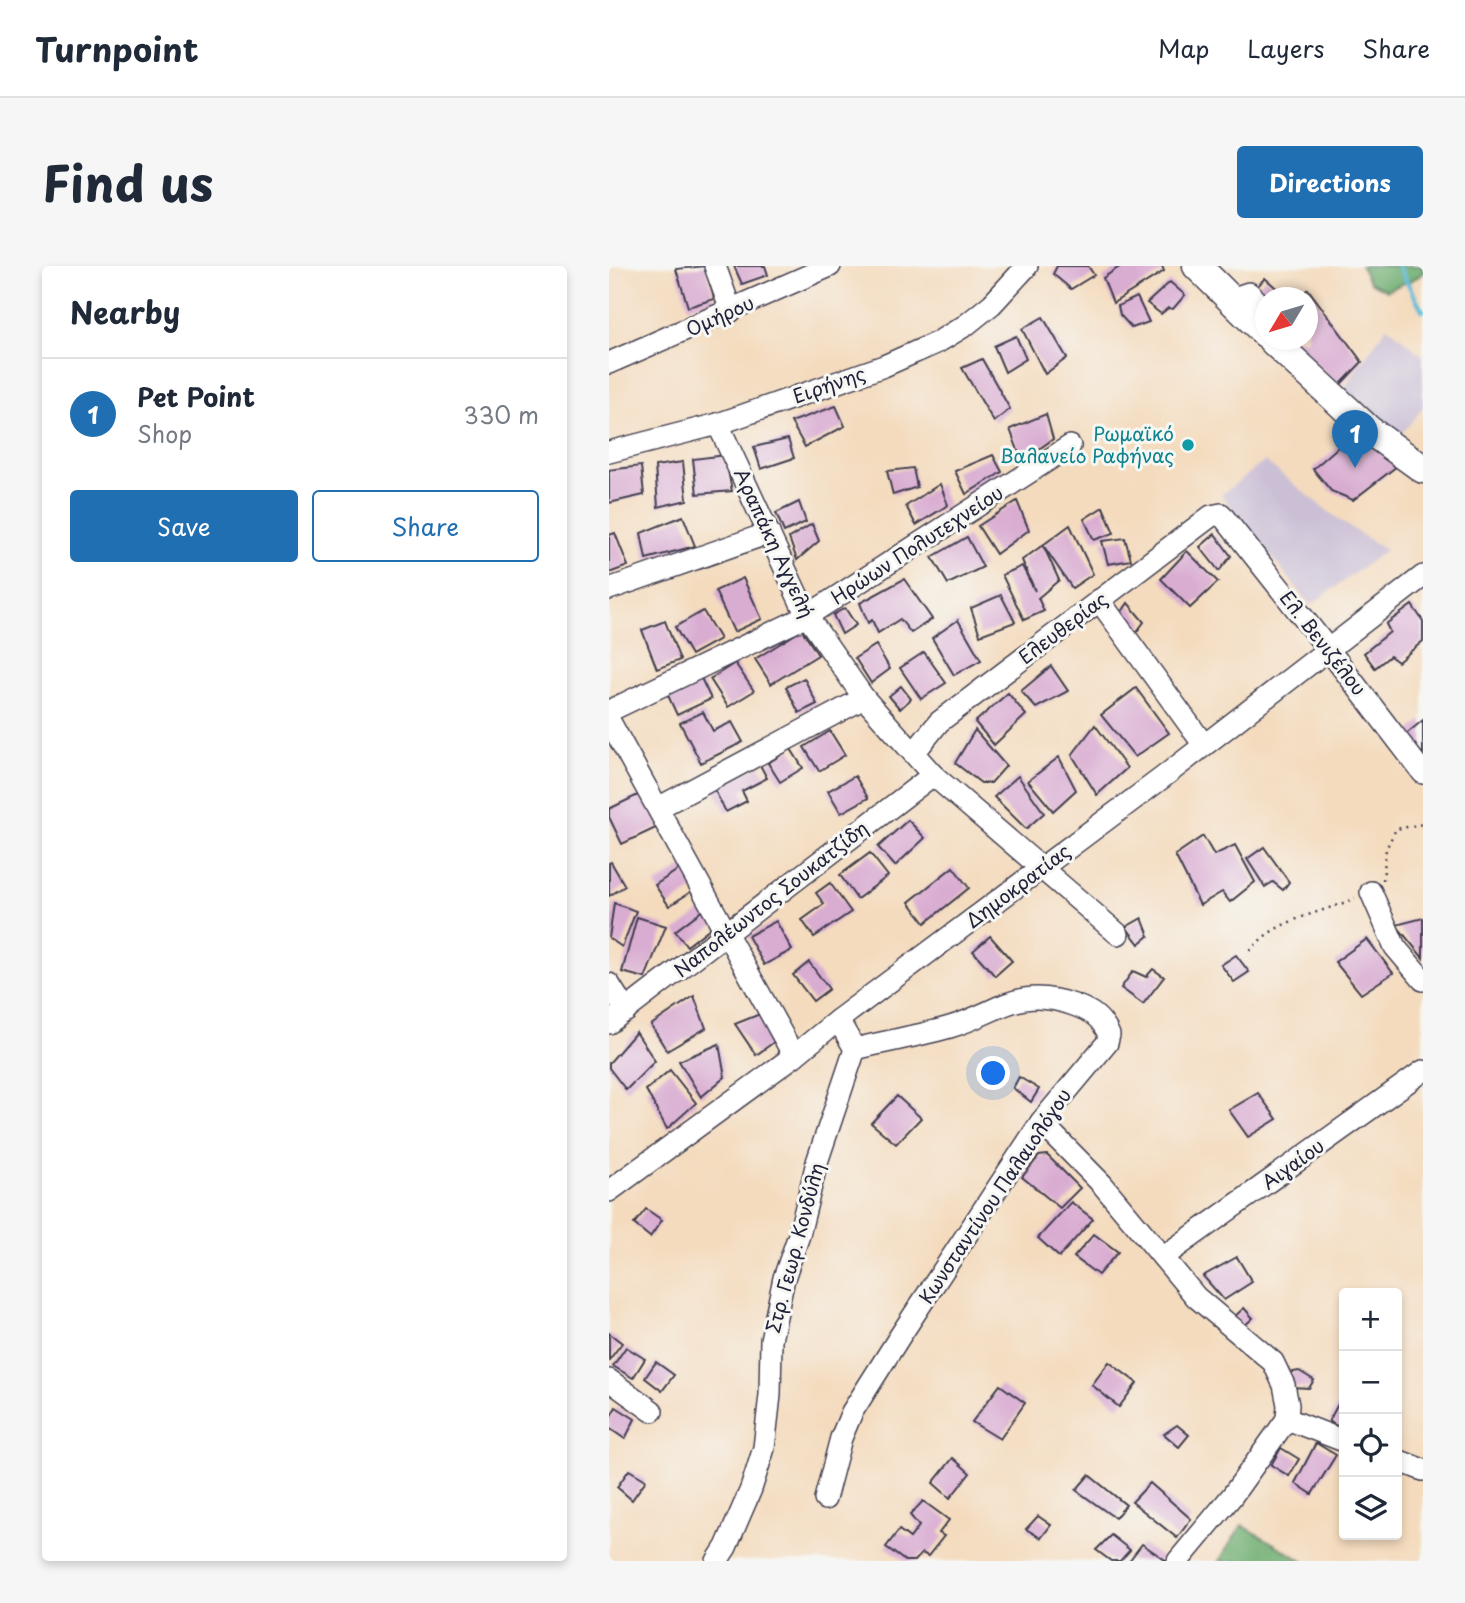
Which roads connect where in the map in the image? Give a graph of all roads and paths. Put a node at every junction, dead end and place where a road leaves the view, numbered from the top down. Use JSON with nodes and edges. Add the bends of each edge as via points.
{"nodes":[{"id":1,"x":715,"y":266,"type":"edge"},
{"id":2,"x":830,"y":266,"type":"edge"},
{"id":3,"x":1197,"y":266,"type":"edge"},
{"id":4,"x":1024,"y":267,"type":"edge"},
{"id":5,"x":1240,"y":296,"type":"dead end"},
{"id":6,"x":1255,"y":299,"type":"edge"},
{"id":7,"x":731,"y":311,"type":"junction"},
{"id":8,"x":1255,"y":323,"type":"edge"},
{"id":9,"x":1283,"y":350,"type":"edge"},
{"id":10,"x":609,"y":363,"type":"edge"},
{"id":11,"x":718,"y":424,"type":"junction"},
{"id":12,"x":1070,"y":446,"type":"dead end"},
{"id":13,"x":609,"y":452,"type":"edge"},
{"id":14,"x":1423,"y":469,"type":"edge"},
{"id":15,"x":1221,"y":514,"type":"joint"},
{"id":16,"x":769,"y":533,"type":"junction"},
{"id":17,"x":1423,"y":576,"type":"edge"},
{"id":18,"x":609,"y":589,"type":"edge"},
{"id":19,"x":1099,"y":600,"type":"junction"},
{"id":20,"x":807,"y":616,"type":"junction"},
{"id":21,"x":1328,"y":649,"type":"junction"},
{"id":22,"x":864,"y":698,"type":"junction"},
{"id":23,"x":609,"y":711,"type":"edge"},
{"id":24,"x":609,"y":720,"type":"edge"},
{"id":25,"x":1204,"y":745,"type":"junction"},
{"id":26,"x":913,"y":753,"type":"junction"},
{"id":27,"x":1423,"y":773,"type":"edge"},
{"id":28,"x":933,"y":775,"type":"junction"},
{"id":29,"x":658,"y":808,"type":"junction"},
{"id":30,"x":1423,"y":824,"type":"edge"},
{"id":31,"x":1040,"y":869,"type":"junction"},
{"id":32,"x":1371,"y":891,"type":"junction"},
{"id":33,"x":728,"y":934,"type":"junction"},
{"id":34,"x":1118,"y":934,"type":"dead end"},
{"id":35,"x":1250,"y":951,"type":"dead end"},
{"id":36,"x":1423,"y":980,"type":"edge"},
{"id":37,"x":609,"y":984,"type":"edge"},
{"id":38,"x":617,"y":1017,"type":"edge"},
{"id":39,"x":838,"y":1020,"type":"junction"},
{"id":40,"x":855,"y":1049,"type":"junction"},
{"id":41,"x":794,"y":1056,"type":"junction"},
{"id":42,"x":1423,"y":1071,"type":"edge"},
{"id":43,"x":1041,"y":1122,"type":"junction"},
{"id":44,"x":609,"y":1191,"type":"edge"},
{"id":45,"x":1163,"y":1257,"type":"junction"},
{"id":46,"x":609,"y":1380,"type":"edge"},
{"id":47,"x":652,"y":1411,"type":"dead end"},
{"id":48,"x":1287,"y":1419,"type":"junction"},
{"id":49,"x":1339,"y":1439,"type":"edge"},
{"id":50,"x":1402,"y":1463,"type":"edge"},
{"id":51,"x":1423,"y":1470,"type":"edge"},
{"id":52,"x":825,"y":1499,"type":"dead end"},
{"id":53,"x":717,"y":1561,"type":"edge"},
{"id":54,"x":1178,"y":1561,"type":"edge"}],
"edges":[{"from":1,"to":7,"type":"street"},
{"from":2,"to":7,"type":"street","name":"Ομήρου"},
{"from":3,"to":8,"type":"main road"},
{"from":4,"to":11,"type":"street","name":"Ειρήνης","via":[[992,304],[938,342],[884,366]]},
{"from":5,"to":6,"type":"street","via":[[1249,293]]},
{"from":7,"to":10,"type":"street","name":"Ομήρου"},
{"from":9,"to":14,"type":"main road","via":[[1369,430]]},
{"from":11,"to":13,"type":"street","name":"Ειρήνης"},
{"from":11,"to":16,"type":"street","name":"Αραπάκη Αγγελή"},
{"from":12,"to":20,"type":"street","name":"Ηρώων Πολυτεχνείου"},
{"from":15,"to":19,"type":"street","name":"Ελευθερίας","via":[[1211,516]]},
{"from":15,"to":21,"type":"street","name":"Ελ. Βενιζέλου"},
{"from":16,"to":18,"type":"street"},
{"from":16,"to":20,"type":"street","name":"Αραπάκη Αγγελή"},
{"from":17,"to":21,"type":"street","name":"Δημοκρατίας"},
{"from":19,"to":25,"type":"street"},
{"from":19,"to":26,"type":"street","name":"Ελευθερίας","via":[[939,722]]},
{"from":20,"to":22,"type":"street","name":"Αραπάκη Αγγελή"},
{"from":20,"to":23,"type":"street","name":"Ηρώων Πολυτεχνείου"},
{"from":21,"to":25,"type":"street","name":"Δημοκρατίας"},
{"from":21,"to":27,"type":"street","name":"Ελ. Βενιζέλου"},
{"from":22,"to":26,"type":"street","name":"Αραπάκη Αγγελή"},
{"from":22,"to":29,"type":"street"},
{"from":24,"to":29,"type":"street"},
{"from":25,"to":31,"type":"street","name":"Δημοκρατίας"},
{"from":26,"to":28,"type":"street","name":"Αραπάκη Αγγελή"},
{"from":28,"to":31,"type":"street","name":"Αραπάκη Αγγελή"},
{"from":28,"to":33,"type":"street","name":"Ναπολέωντος Σουκατζίδη"},
{"from":29,"to":33,"type":"street"},
{"from":30,"to":32,"type":"path","via":[[1396,830],[1386,849],[1382,884]]},
{"from":31,"to":34,"type":"street","name":"Αραπάκη Αγγελή"},
{"from":31,"to":39,"type":"street","name":"Δημοκρατίας"},
{"from":32,"to":35,"type":"path","via":[[1277,927]]},
{"from":32,"to":36,"type":"street","via":[[1395,947]]},
{"from":33,"to":38,"type":"street","name":"Ναπολέωντος Σουκατζίδη"},
{"from":33,"to":41,"type":"street"},
{"from":37,"to":38,"type":"street"},
{"from":39,"to":40,"type":"street"},
{"from":39,"to":41,"type":"street","name":"Δημοκρατίας"},
{"from":40,"to":43,"type":"street","name":"Κωνσταντίνου Παλαιολόγου","via":[[960,1024],[1020,999],[1054,998],[1086,1009],[1105,1025],[1107,1043]]},
{"from":40,"to":53,"type":"street","name":"Στρ. Γεωρ. Κονδύλη","via":[[784,1278],[771,1340],[764,1448],[751,1489]]},
{"from":41,"to":44,"type":"street","name":"Δημοκρατίας"},
{"from":42,"to":45,"type":"street","name":"Αιγαίου"},
{"from":43,"to":45,"type":"street","via":[[1102,1184]]},
{"from":43,"to":52,"type":"street","name":"Κωνσταντίνου Παλαιολόγου","via":[[852,1412]]},
{"from":45,"to":48,"type":"street","via":[[1196,1297],[1273,1362],[1284,1385]]},
{"from":46,"to":47,"type":"street"},
{"from":48,"to":49,"type":"street"},
{"from":48,"to":54,"type":"street"},
{"from":50,"to":51,"type":"street"}]}
